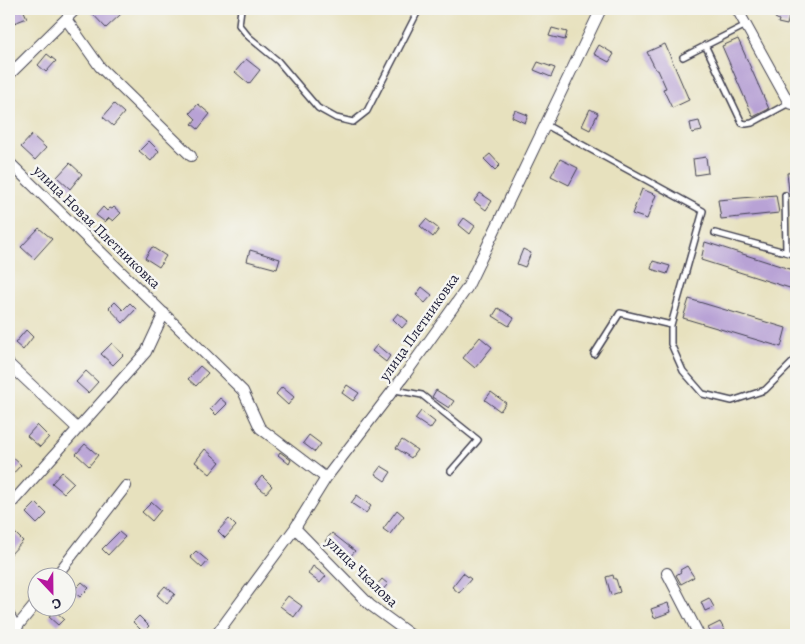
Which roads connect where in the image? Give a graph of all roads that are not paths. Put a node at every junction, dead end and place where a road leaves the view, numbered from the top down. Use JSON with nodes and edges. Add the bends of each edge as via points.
{"nodes":[{"id":1,"x":76,"y":9,"type":"edge"},
{"id":2,"x":241,"y":9,"type":"edge"},
{"id":3,"x":419,"y":9,"type":"edge"},
{"id":4,"x":601,"y":9,"type":"edge"},
{"id":5,"x":737,"y":9,"type":"edge"},
{"id":6,"x":66,"y":19,"type":"junction"},
{"id":7,"x":746,"y":25,"type":"junction"},
{"id":8,"x":706,"y":45,"type":"junction"},
{"id":9,"x":683,"y":57,"type":"dead end"},
{"id":10,"x":9,"y":75,"type":"edge"},
{"id":11,"x":792,"y":104,"type":"edge"},
{"id":12,"x":545,"y":125,"type":"junction"},
{"id":13,"x":191,"y":156,"type":"dead end"},
{"id":14,"x":9,"y":162,"type":"edge"},
{"id":15,"x":785,"y":195,"type":"dead end"},
{"id":16,"x":715,"y":233,"type":"dead end"},
{"id":17,"x":786,"y":252,"type":"junction"},
{"id":18,"x":796,"y":255,"type":"edge"},
{"id":19,"x":164,"y":313,"type":"junction"},
{"id":20,"x":671,"y":325,"type":"junction"},
{"id":21,"x":594,"y":354,"type":"dead end"},
{"id":22,"x":796,"y":359,"type":"edge"},
{"id":23,"x":9,"y":364,"type":"edge"},
{"id":24,"x":394,"y":390,"type":"junction"},
{"id":25,"x":78,"y":429,"type":"junction"},
{"id":26,"x":451,"y":472,"type":"dead end"},
{"id":27,"x":326,"y":478,"type":"junction"},
{"id":28,"x":126,"y":486,"type":"dead end"},
{"id":29,"x":9,"y":506,"type":"edge"},
{"id":30,"x":296,"y":528,"type":"junction"},
{"id":31,"x":64,"y":566,"type":"edge"},
{"id":32,"x":668,"y":573,"type":"dead end"},
{"id":33,"x":9,"y":615,"type":"edge"},
{"id":34,"x":28,"y":616,"type":"edge"},
{"id":35,"x":18,"y":632,"type":"edge"},
{"id":36,"x":216,"y":635,"type":"edge"},
{"id":37,"x":411,"y":635,"type":"edge"},
{"id":38,"x":699,"y":635,"type":"edge"}],
"edges":[{"from":1,"to":6,"type":"street"},
{"from":2,"to":3,"type":"lane","via":[[239,25],[278,61],[318,108],[336,118],[353,122],[367,111]]},
{"from":4,"to":12,"type":"street","name":"улица Плетниковка"},
{"from":5,"to":7,"type":"street"},
{"from":6,"to":10,"type":"street"},
{"from":6,"to":13,"type":"street","via":[[100,67]]},
{"from":7,"to":8,"type":"lane"},
{"from":7,"to":11,"type":"street"},
{"from":8,"to":9,"type":"lane"},
{"from":8,"to":11,"type":"lane","via":[[742,123],[752,122]]},
{"from":12,"to":20,"type":"lane","via":[[703,211]]},
{"from":12,"to":24,"type":"street","name":"улица Плетниковка","via":[[467,288]]},
{"from":14,"to":19,"type":"street","name":"улица Новая Плетниковка"},
{"from":15,"to":17,"type":"lane"},
{"from":16,"to":17,"type":"lane"},
{"from":17,"to":18,"type":"lane"},
{"from":19,"to":25,"type":"street","via":[[146,352]]},
{"from":19,"to":27,"type":"street","name":"улица Новая Плетниковка","via":[[242,391],[260,428]]},
{"from":20,"to":21,"type":"lane","via":[[620,313]]},
{"from":20,"to":22,"type":"lane","via":[[671,344],[683,371],[704,394],[732,401],[765,390]]},
{"from":23,"to":25,"type":"street"},
{"from":24,"to":26,"type":"lane","via":[[422,395],[478,440]]},
{"from":24,"to":27,"type":"street","name":"улица Плетниковка"},
{"from":25,"to":29,"type":"street"},
{"from":27,"to":30,"type":"street","name":"улица Плетниковка"},
{"from":28,"to":31,"type":"street"},
{"from":30,"to":36,"type":"street","name":"улица Плетниковка"},
{"from":30,"to":37,"type":"street","name":"улица Чкалова","via":[[370,606]]},
{"from":32,"to":38,"type":"street"},
{"from":33,"to":35,"type":"street"},
{"from":34,"to":35,"type":"street"}]}
